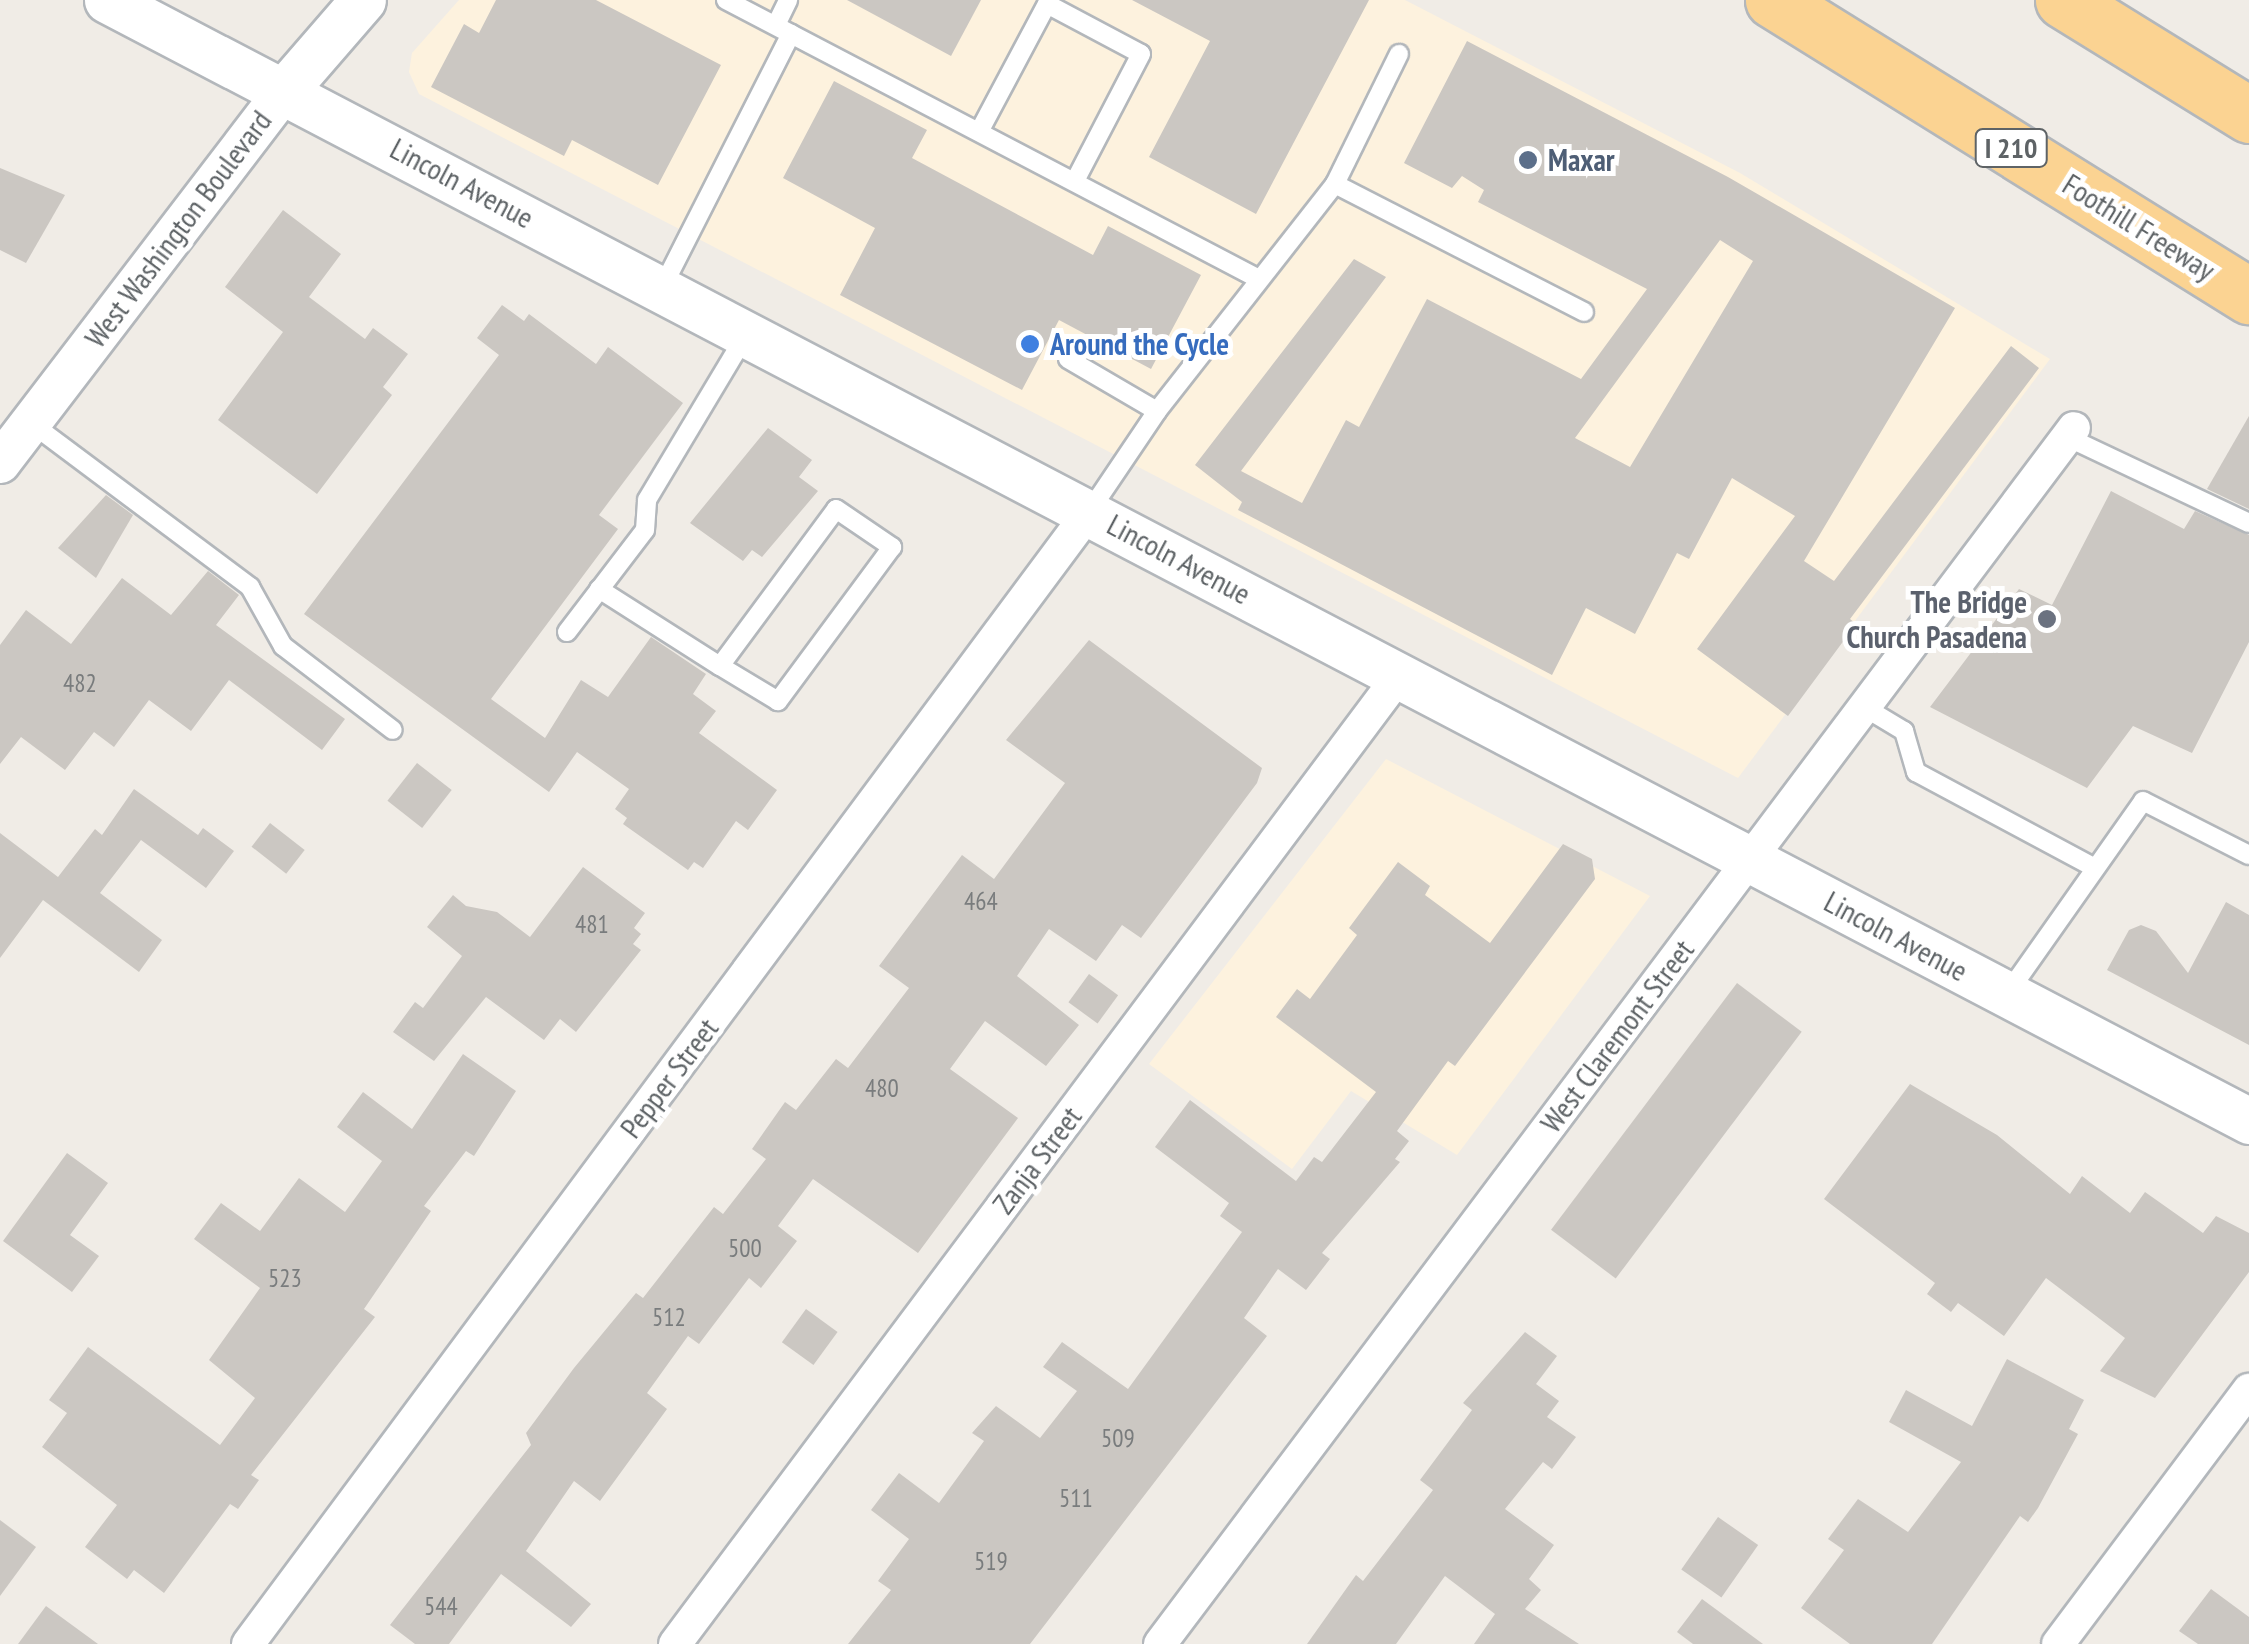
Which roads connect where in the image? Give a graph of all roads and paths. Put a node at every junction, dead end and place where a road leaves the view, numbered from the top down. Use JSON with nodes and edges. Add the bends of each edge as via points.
{"nodes":[{"id":1,"x":107,"y":0,"type":"edge"},
{"id":2,"x":363,"y":0,"type":"edge"},
{"id":3,"x":726,"y":0,"type":"edge"},
{"id":4,"x":788,"y":0,"type":"edge"},
{"id":5,"x":1773,"y":0,"type":"edge"},
{"id":6,"x":2063,"y":0,"type":"edge"},
{"id":7,"x":783,"y":30,"type":"junction"},
{"id":8,"x":1399,"y":54,"type":"dead end"},
{"id":9,"x":285,"y":90,"type":"junction"},
{"id":10,"x":2249,"y":115,"type":"edge"},
{"id":11,"x":980,"y":130,"type":"junction"},
{"id":12,"x":1076,"y":179,"type":"junction"},
{"id":13,"x":1335,"y":184,"type":"junction"},
{"id":14,"x":1259,"y":279,"type":"junction"},
{"id":15,"x":662,"y":288,"type":"junction"},
{"id":16,"x":2249,"y":296,"type":"edge"},
{"id":17,"x":1584,"y":312,"type":"dead end"},
{"id":18,"x":747,"y":332,"type":"junction"},
{"id":19,"x":1068,"y":359,"type":"dead end"},
{"id":20,"x":1157,"y":411,"type":"junction"},
{"id":21,"x":30,"y":423,"type":"junction"},
{"id":22,"x":2071,"y":432,"type":"joint"},
{"id":23,"x":0,"y":464,"type":"edge"},
{"id":24,"x":1089,"y":512,"type":"junction"},
{"id":25,"x":2249,"y":524,"type":"edge"},
{"id":26,"x":599,"y":589,"type":"junction"},
{"id":27,"x":567,"y":632,"type":"dead end"},
{"id":28,"x":720,"y":666,"type":"junction"},
{"id":29,"x":1400,"y":676,"type":"junction"},
{"id":30,"x":1864,"y":707,"type":"junction"},
{"id":31,"x":393,"y":730,"type":"dead end"},
{"id":32,"x":2249,"y":855,"type":"edge"},
{"id":33,"x":1750,"y":860,"type":"junction"},
{"id":34,"x":2095,"y":868,"type":"junction"},
{"id":35,"x":2006,"y":994,"type":"junction"},
{"id":36,"x":2249,"y":1121,"type":"edge"},
{"id":37,"x":2249,"y":1390,"type":"edge"},
{"id":38,"x":248,"y":1644,"type":"edge"},
{"id":39,"x":675,"y":1644,"type":"edge"},
{"id":40,"x":1160,"y":1644,"type":"edge"},
{"id":41,"x":2058,"y":1644,"type":"edge"}],
"edges":[{"from":1,"to":9,"type":"main road","name":"Lincoln Avenue"},
{"from":2,"to":9,"type":"main road","name":"West Washington Boulevard"},
{"from":3,"to":7,"type":"lane"},
{"from":4,"to":7,"type":"lane"},
{"from":5,"to":16,"type":"highway","name":"Foothill Freeway","number":"I 210"},
{"from":6,"to":10,"type":"highway"},
{"from":7,"to":11,"type":"lane"},
{"from":7,"to":15,"type":"lane"},
{"from":8,"to":13,"type":"lane"},
{"from":9,"to":15,"type":"main road","name":"Lincoln Avenue"},
{"from":9,"to":21,"type":"street","name":"West Washington Boulevard"},
{"from":11,"to":12,"type":"lane"},
{"from":11,"to":12,"type":"lane","via":[[1047,4],[1141,54]]},
{"from":12,"to":14,"type":"lane"},
{"from":13,"to":14,"type":"lane"},
{"from":13,"to":17,"type":"lane"},
{"from":14,"to":20,"type":"lane"},
{"from":15,"to":18,"type":"main road","name":"Lincoln Avenue"},
{"from":18,"to":24,"type":"main road","name":"Lincoln Avenue"},
{"from":18,"to":26,"type":"lane","via":[[648,500],[644,530]]},
{"from":19,"to":20,"type":"lane"},
{"from":20,"to":24,"type":"lane"},
{"from":21,"to":23,"type":"street","name":"West Washington Boulevard"},
{"from":21,"to":31,"type":"lane","via":[[250,587],[282,646]]},
{"from":22,"to":25,"type":"lane"},
{"from":22,"to":30,"type":"street","name":"West Claremont Street"},
{"from":24,"to":29,"type":"main road","name":"Lincoln Avenue"},
{"from":24,"to":38,"type":"street","name":"Pepper Street"},
{"from":26,"to":27,"type":"lane"},
{"from":26,"to":28,"type":"lane"},
{"from":28,"to":28,"type":"lane","via":[[836,509],[892,547],[778,702]]},
{"from":29,"to":33,"type":"main road","name":"Lincoln Avenue"},
{"from":29,"to":39,"type":"street","name":"Zanja Street"},
{"from":30,"to":33,"type":"street","name":"West Claremont Street"},
{"from":30,"to":34,"type":"lane","via":[[1904,731],[1916,772]]},
{"from":32,"to":34,"type":"lane","via":[[2143,800]]},
{"from":33,"to":35,"type":"main road","name":"Lincoln Avenue"},
{"from":33,"to":40,"type":"street","name":"West Claremont Street"},
{"from":34,"to":35,"type":"lane"},
{"from":35,"to":36,"type":"main road","name":"Lincoln Avenue"},
{"from":37,"to":41,"type":"street"}]}
